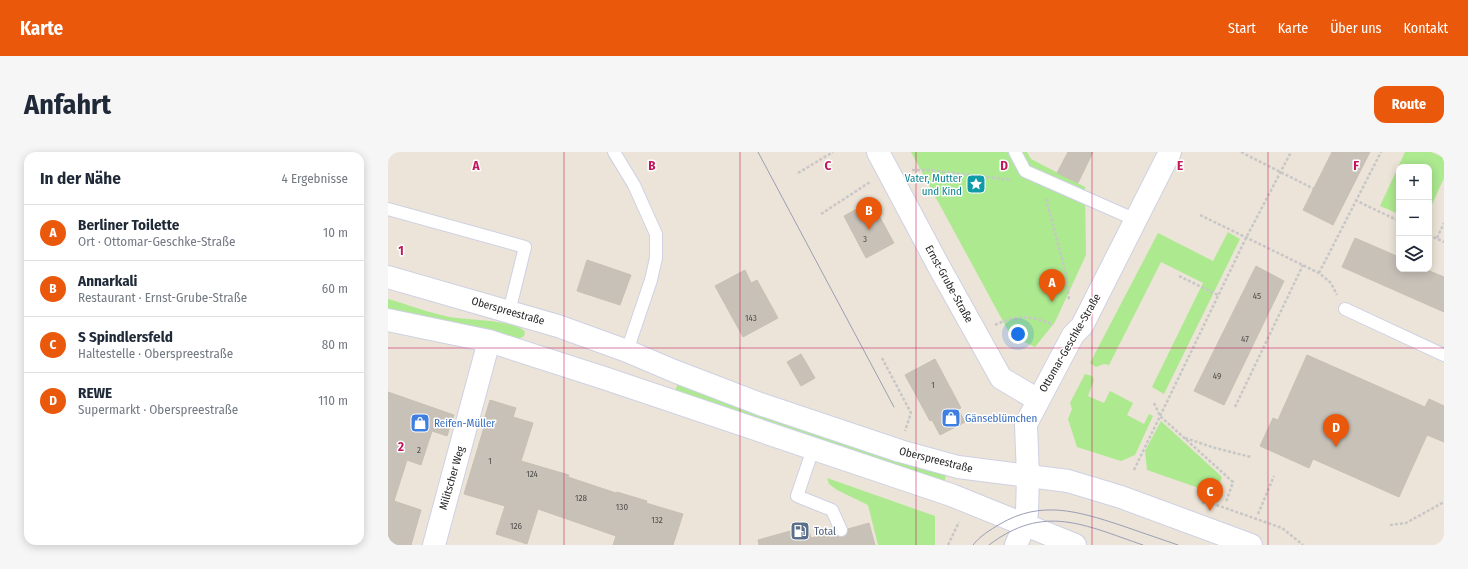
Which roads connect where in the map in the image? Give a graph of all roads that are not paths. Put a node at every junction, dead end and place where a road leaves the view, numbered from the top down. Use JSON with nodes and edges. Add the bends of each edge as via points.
{"nodes":[{"id":1,"x":614,"y":152,"type":"edge"},
{"id":2,"x":878,"y":152,"type":"edge"},
{"id":3,"x":1015,"y":152,"type":"edge"},
{"id":4,"x":1170,"y":152,"type":"edge"},
{"id":5,"x":388,"y":209,"type":"edge"},
{"id":6,"x":1136,"y":220,"type":"junction"},
{"id":7,"x":388,"y":277,"type":"edge"},
{"id":8,"x":1345,"y":309,"type":"road end"},
{"id":9,"x":509,"y":312,"type":"junction"},
{"id":10,"x":388,"y":320,"type":"edge"},
{"id":11,"x":489,"y":341,"type":"junction"},
{"id":12,"x":627,"y":351,"type":"junction"},
{"id":13,"x":1444,"y":355,"type":"edge"},
{"id":14,"x":616,"y":382,"type":"junction"},
{"id":15,"x":1038,"y":400,"type":"junction"},
{"id":16,"x":813,"y":449,"type":"junction"},
{"id":17,"x":1028,"y":476,"type":"junction"},
{"id":18,"x":1025,"y":524,"type":"junction"},
{"id":19,"x":841,"y":530,"type":"dead end"},
{"id":20,"x":434,"y":545,"type":"edge"},
{"id":21,"x":1016,"y":545,"type":"edge"},
{"id":22,"x":1075,"y":545,"type":"edge"},
{"id":23,"x":1251,"y":545,"type":"edge"}],
"edges":[{"from":1,"to":12,"type":"lane","via":[[634,185],[656,234],[656,258],[651,280]]},
{"from":2,"to":15,"type":"main road","name":"Ernst-Grube-Straße","via":[[1001,378]]},
{"from":3,"to":6,"type":"lane","via":[[1025,171]]},
{"from":4,"to":6,"type":"main road","name":"Ottomar-Geschke-Straße"},
{"from":5,"to":9,"type":"lane","via":[[525,247]]},
{"from":6,"to":15,"type":"main road","name":"Ottomar-Geschke-Straße","via":[[1082,326],[1073,335]]},
{"from":7,"to":9,"type":"main road","name":"Oberspreestraße"},
{"from":8,"to":13,"type":"lane"},
{"from":9,"to":12,"type":"main road","name":"Oberspreestraße","via":[[558,326]]},
{"from":10,"to":11,"type":"main road"},
{"from":11,"to":14,"type":"main road"},
{"from":11,"to":20,"type":"main road","name":"Militscher Weg"},
{"from":12,"to":14,"type":"main road"},
{"from":12,"to":17,"type":"main road","name":"Oberspreestraße","via":[[760,404],[900,451],[958,467]]},
{"from":14,"to":16,"type":"main road"},
{"from":15,"to":17,"type":"main road","name":"Ottomar-Geschke-Straße","via":[[1026,424]]},
{"from":16,"to":18,"type":"main road","via":[[951,495]]},
{"from":16,"to":19,"type":"lane","via":[[797,496],[832,510]]},
{"from":17,"to":18,"type":"main road","name":"Ottomar-Geschke-Straße"},
{"from":17,"to":23,"type":"main road","name":"Oberspreestraße","via":[[1068,481],[1108,493]]},
{"from":18,"to":21,"type":"main road","name":"Ottomar-Geschke-Straße"},
{"from":18,"to":22,"type":"main road"}]}
